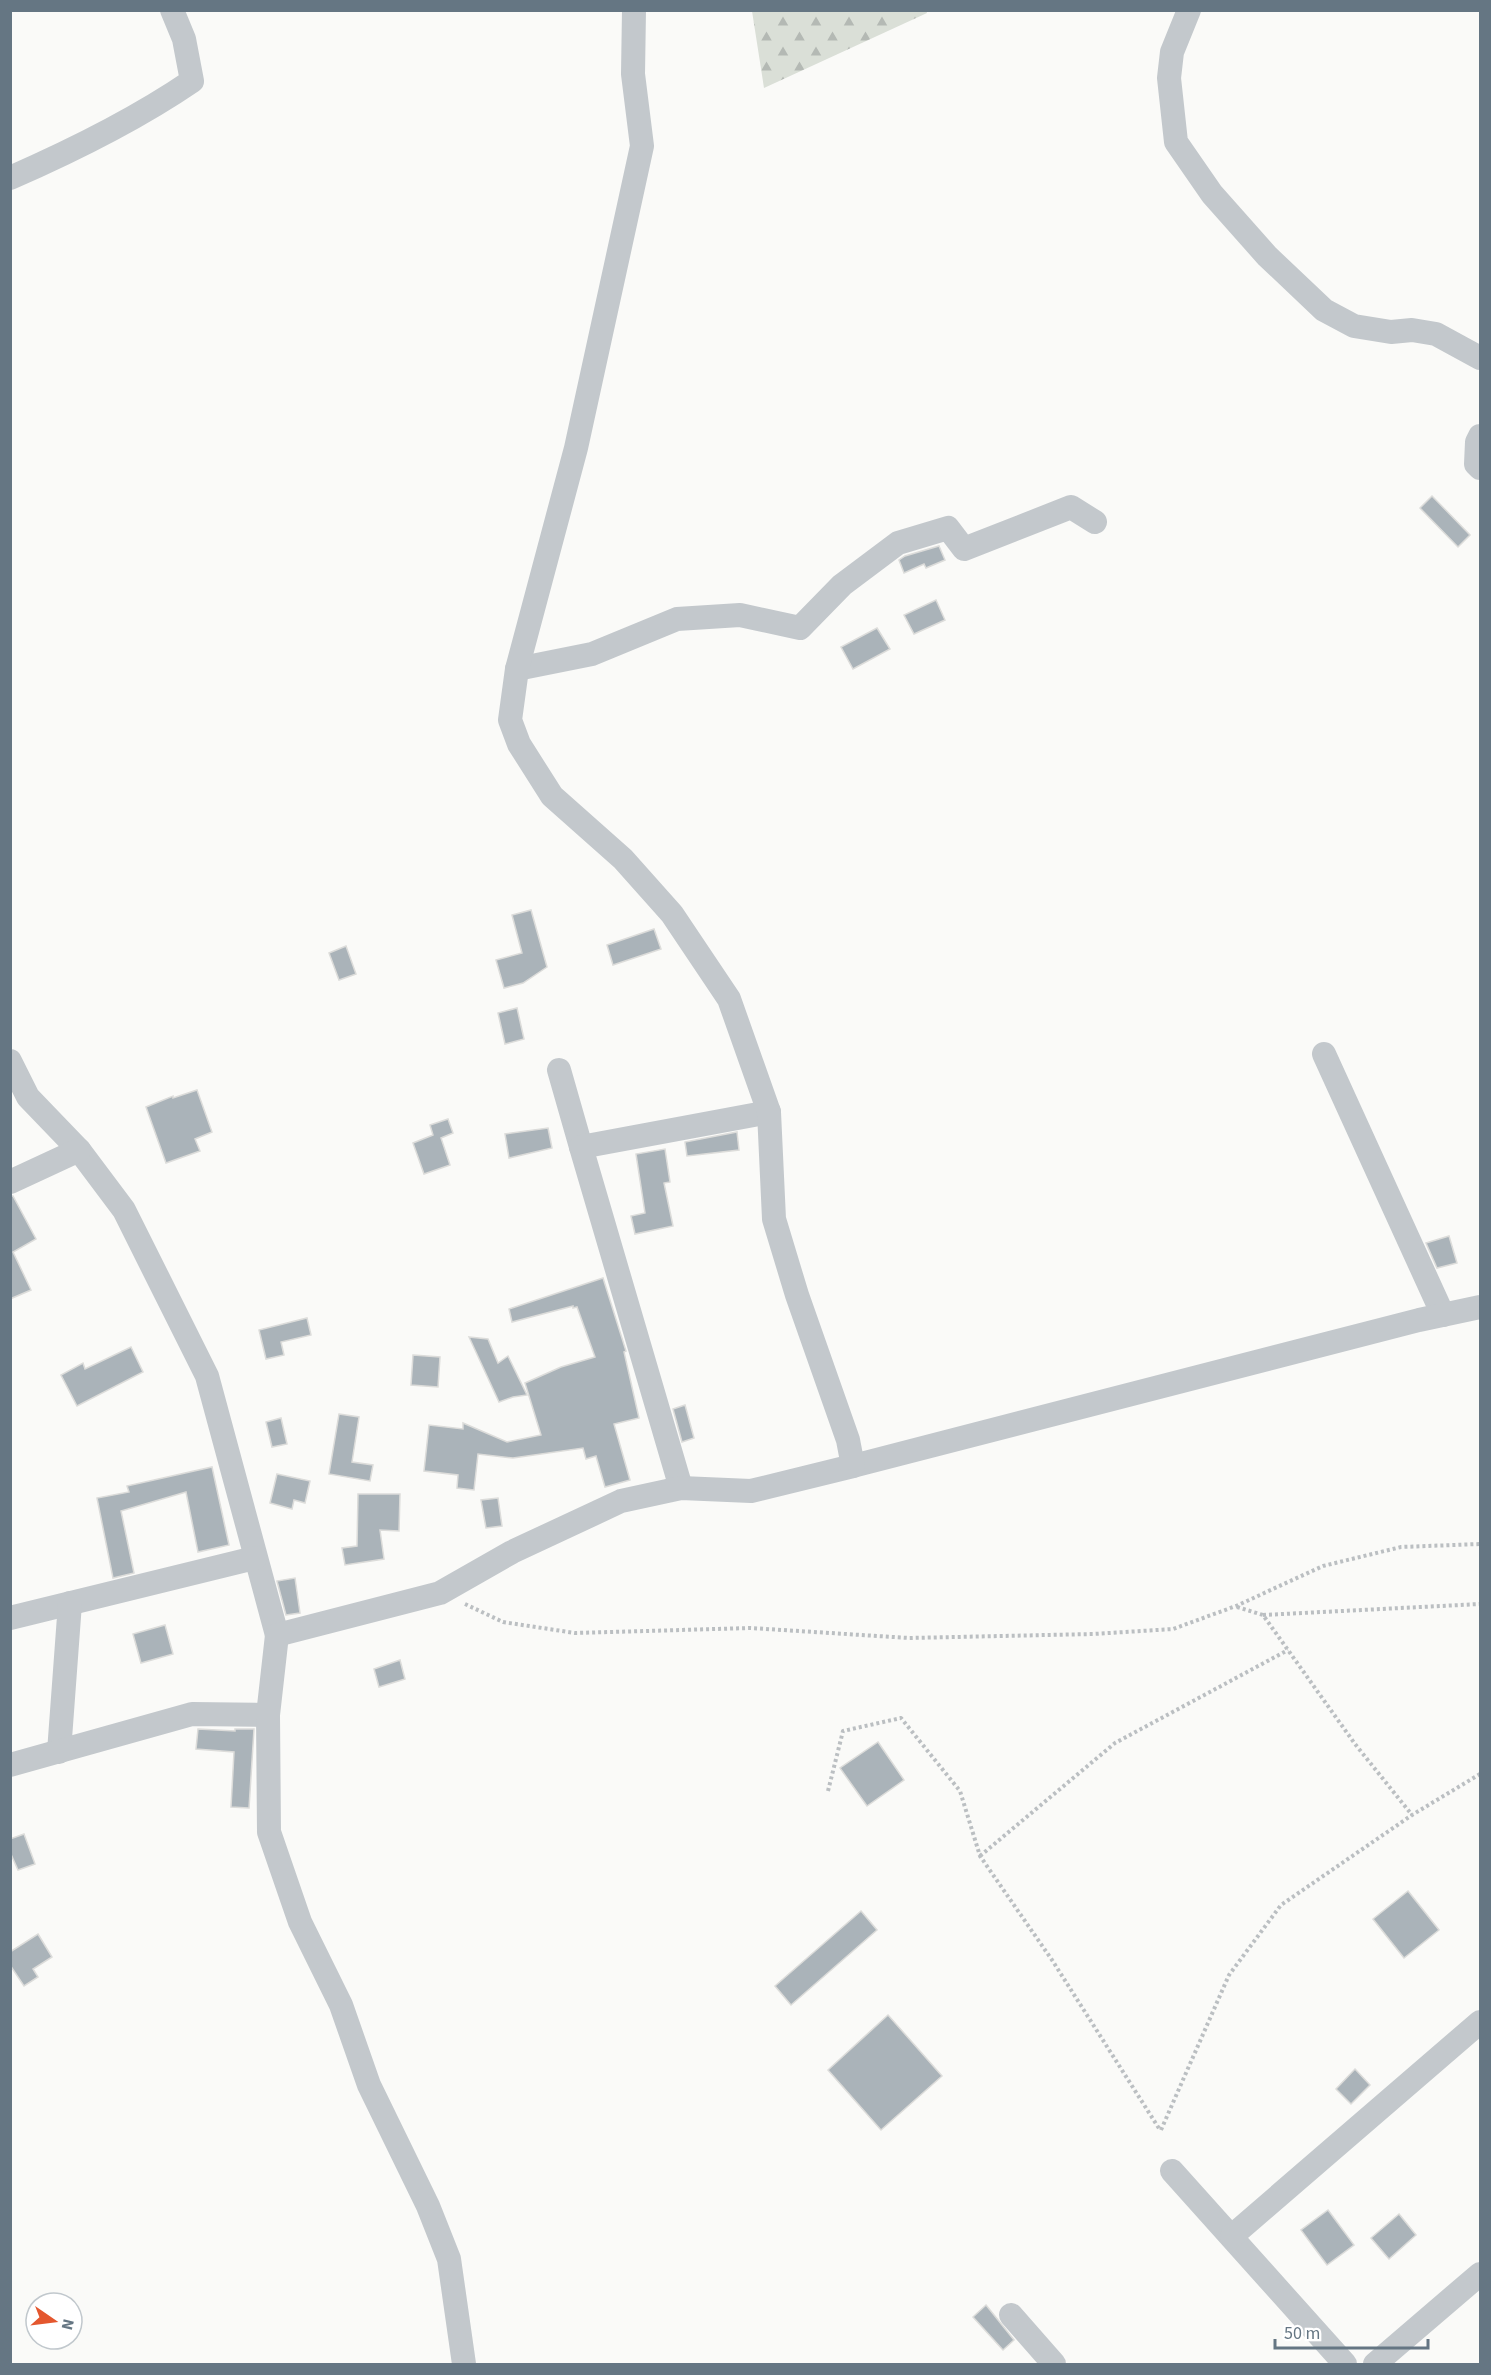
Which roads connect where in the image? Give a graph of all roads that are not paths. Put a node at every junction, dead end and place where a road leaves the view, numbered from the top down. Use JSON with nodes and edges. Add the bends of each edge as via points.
{"nodes":[{"id":1,"x":172,"y":10,"type":"edge"},
{"id":2,"x":634,"y":10,"type":"edge"},
{"id":3,"x":1189,"y":10,"type":"edge"},
{"id":4,"x":10,"y":178,"type":"edge"},
{"id":5,"x":1480,"y":358,"type":"edge"},
{"id":6,"x":1480,"y":436,"type":"edge"},
{"id":7,"x":1480,"y":468,"type":"edge"},
{"id":8,"x":1095,"y":522,"type":"dead end"},
{"id":9,"x":517,"y":669,"type":"junction"},
{"id":10,"x":1324,"y":1054,"type":"dead end"},
{"id":11,"x":10,"y":1061,"type":"edge"},
{"id":12,"x":559,"y":1070,"type":"dead end"},
{"id":13,"x":769,"y":1112,"type":"junction"},
{"id":14,"x":581,"y":1147,"type":"junction"},
{"id":15,"x":79,"y":1150,"type":"junction"},
{"id":16,"x":10,"y":1182,"type":"edge"},
{"id":17,"x":1480,"y":1307,"type":"edge"},
{"id":18,"x":1443,"y":1315,"type":"junction"},
{"id":19,"x":853,"y":1466,"type":"junction"},
{"id":20,"x":681,"y":1488,"type":"junction"},
{"id":21,"x":255,"y":1558,"type":"junction"},
{"id":22,"x":70,"y":1603,"type":"junction"},
{"id":23,"x":10,"y":1618,"type":"edge"},
{"id":24,"x":277,"y":1635,"type":"junction"},
{"id":25,"x":268,"y":1715,"type":"junction"},
{"id":26,"x":59,"y":1752,"type":"junction"},
{"id":27,"x":10,"y":1765,"type":"edge"},
{"id":28,"x":1480,"y":2022,"type":"edge"},
{"id":29,"x":1172,"y":2171,"type":"dead end"},
{"id":30,"x":1232,"y":2236,"type":"junction"},
{"id":31,"x":1480,"y":2274,"type":"edge"},
{"id":32,"x":1011,"y":2315,"type":"dead end"},
{"id":33,"x":464,"y":2364,"type":"edge"},
{"id":34,"x":1054,"y":2364,"type":"edge"},
{"id":35,"x":1345,"y":2364,"type":"edge"},
{"id":36,"x":1375,"y":2364,"type":"edge"}],
"edges":[{"from":1,"to":4,"type":"street","via":[[184,39],[192,81],[149,110]]},
{"from":2,"to":9,"type":"street","via":[[633,74],[642,146],[576,448]]},
{"from":3,"to":5,"type":"street","via":[[1172,52],[1169,78],[1176,142],[1212,194],[1267,256],[1324,310],[1354,326],[1436,334]]},
{"from":6,"to":7,"type":"street","via":[[1476,464]]},
{"from":8,"to":9,"type":"street","via":[[1071,507],[964,549],[948,528],[898,543],[842,585],[800,628],[740,615],[677,619],[592,654]]},
{"from":9,"to":13,"type":"street","via":[[510,720],[519,744],[552,796],[624,859],[672,914],[729,999]]},
{"from":10,"to":18,"type":"street"},
{"from":11,"to":15,"type":"street","via":[[28,1097]]},
{"from":12,"to":14,"type":"street"},
{"from":13,"to":14,"type":"street"},
{"from":13,"to":19,"type":"street","via":[[774,1219],[848,1440]]},
{"from":14,"to":20,"type":"street"},
{"from":15,"to":16,"type":"street"},
{"from":15,"to":21,"type":"street","via":[[124,1210],[207,1376]]},
{"from":17,"to":18,"type":"street"},
{"from":18,"to":19,"type":"street"},
{"from":19,"to":20,"type":"street","via":[[751,1491]]},
{"from":20,"to":24,"type":"street","via":[[621,1501],[512,1552],[440,1593]]},
{"from":21,"to":22,"type":"street"},
{"from":21,"to":24,"type":"street"},
{"from":22,"to":23,"type":"street"},
{"from":22,"to":26,"type":"street"},
{"from":24,"to":25,"type":"street"},
{"from":25,"to":26,"type":"street","via":[[192,1714]]},
{"from":25,"to":33,"type":"street","via":[[269,1832],[300,1922],[341,2005],[369,2085],[428,2206],[449,2259]]},
{"from":26,"to":27,"type":"street"},
{"from":28,"to":30,"type":"street"},
{"from":29,"to":30,"type":"street"},
{"from":30,"to":35,"type":"street"},
{"from":31,"to":36,"type":"street"},
{"from":32,"to":34,"type":"street"}]}
